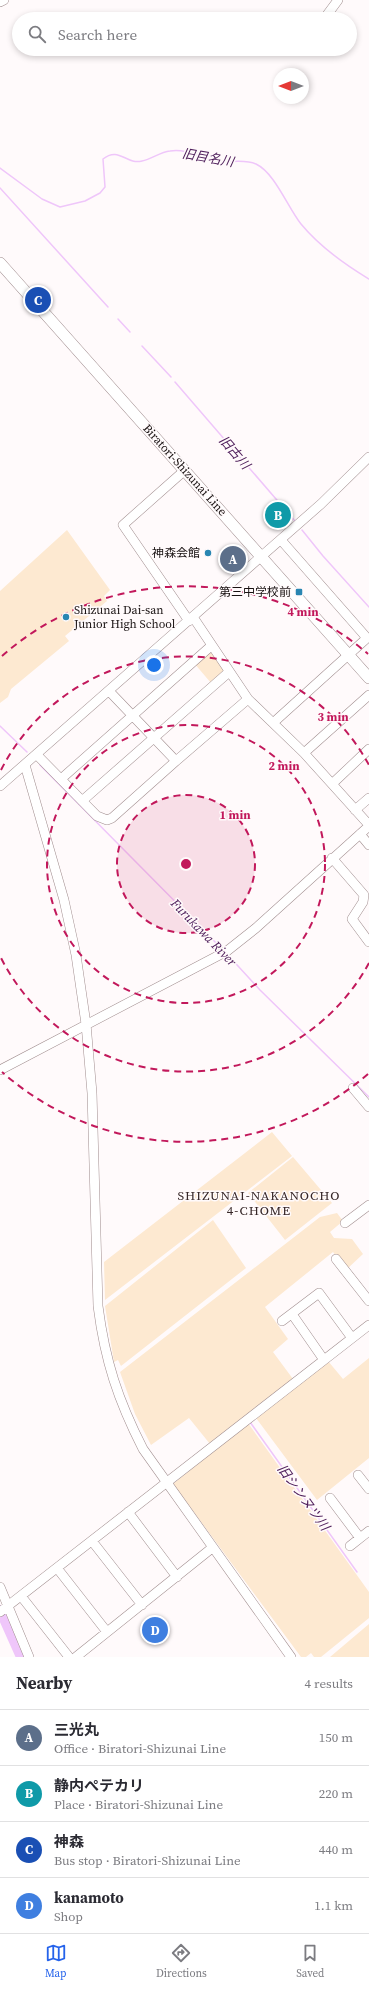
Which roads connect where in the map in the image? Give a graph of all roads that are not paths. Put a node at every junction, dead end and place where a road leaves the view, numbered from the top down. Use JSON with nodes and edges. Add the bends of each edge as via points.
{"nodes":[{"id":1,"x":4,"y":0,"type":"edge"},
{"id":2,"x":338,"y":0,"type":"edge"},
{"id":3,"x":0,"y":2,"type":"edge"},
{"id":4,"x":329,"y":12,"type":"edge"},
{"id":5,"x":0,"y":263,"type":"edge"},
{"id":6,"x":369,"y":457,"type":"edge"},
{"id":7,"x":184,"y":470,"type":"junction"},
{"id":8,"x":281,"y":540,"type":"junction"},
{"id":9,"x":262,"y":556,"type":"junction"},
{"id":10,"x":191,"y":619,"type":"junction"},
{"id":11,"x":211,"y":646,"type":"junction"},
{"id":12,"x":349,"y":655,"type":"junction"},
{"id":13,"x":229,"y":672,"type":"junction"},
{"id":14,"x":369,"y":678,"type":"edge"},
{"id":15,"x":109,"y":691,"type":"junction"},
{"id":16,"x":369,"y":695,"type":"edge"},
{"id":17,"x":248,"y":699,"type":"junction"},
{"id":18,"x":132,"y":716,"type":"junction"},
{"id":19,"x":273,"y":723,"type":"junction"},
{"id":20,"x":154,"y":738,"type":"junction"},
{"id":21,"x":369,"y":749,"type":"edge"},
{"id":22,"x":304,"y":753,"type":"junction"},
{"id":23,"x":37,"y":755,"type":"junction"},
{"id":24,"x":176,"y":761,"type":"junction"},
{"id":25,"x":25,"y":765,"type":"junction"},
{"id":26,"x":61,"y":779,"type":"junction"},
{"id":27,"x":332,"y":784,"type":"junction"},
{"id":28,"x":0,"y":786,"type":"edge"},
{"id":29,"x":369,"y":798,"type":"edge"},
{"id":30,"x":82,"y":801,"type":"junction"},
{"id":31,"x":355,"y":810,"type":"junction"},
{"id":32,"x":369,"y":826,"type":"edge"},
{"id":33,"x":360,"y":834,"type":"junction"},
{"id":34,"x":369,"y":845,"type":"edge"},
{"id":35,"x":332,"y":858,"type":"junction"},
{"id":36,"x":369,"y":942,"type":"edge"},
{"id":37,"x":86,"y":1024,"type":"junction"},
{"id":38,"x":0,"y":1070,"type":"edge"},
{"id":39,"x":353,"y":1088,"type":"dead end"},
{"id":40,"x":369,"y":1106,"type":"edge"},
{"id":41,"x":369,"y":1205,"type":"edge"},
{"id":42,"x":345,"y":1223,"type":"dead end"},
{"id":43,"x":336,"y":1259,"type":"dead end"},
{"id":44,"x":369,"y":1301,"type":"edge"},
{"id":45,"x":292,"y":1314,"type":"junction"},
{"id":46,"x":282,"y":1321,"type":"dead end"},
{"id":47,"x":369,"y":1325,"type":"edge"},
{"id":48,"x":352,"y":1338,"type":"junction"},
{"id":49,"x":324,"y":1360,"type":"junction"},
{"id":50,"x":358,"y":1475,"type":"dead end"},
{"id":51,"x":166,"y":1484,"type":"junction"},
{"id":52,"x":369,"y":1489,"type":"edge"},
{"id":53,"x":330,"y":1498,"type":"dead end"},
{"id":54,"x":128,"y":1512,"type":"junction"},
{"id":55,"x":369,"y":1531,"type":"edge"},
{"id":56,"x":360,"y":1538,"type":"junction"},
{"id":57,"x":92,"y":1541,"type":"junction"},
{"id":58,"x":350,"y":1546,"type":"dead end"},
{"id":59,"x":212,"y":1548,"type":"junction"},
{"id":60,"x":57,"y":1568,"type":"junction"},
{"id":61,"x":177,"y":1577,"type":"junction"},
{"id":62,"x":0,"y":1587,"type":"edge"},
{"id":63,"x":21,"y":1596,"type":"junction"},
{"id":64,"x":142,"y":1605,"type":"junction"},
{"id":65,"x":4,"y":1609,"type":"edge"},
{"id":66,"x":107,"y":1632,"type":"junction"},
{"id":67,"x":29,"y":1657,"type":"edge"},
{"id":68,"x":69,"y":1657,"type":"edge"},
{"id":69,"x":76,"y":1657,"type":"edge"},
{"id":70,"x":291,"y":1657,"type":"edge"}],
"edges":[{"from":1,"to":3,"type":"street"},
{"from":2,"to":4,"type":"street"},
{"from":5,"to":7,"type":"main road","name":"Biratori-Shizunai Line"},
{"from":6,"to":8,"type":"street"},
{"from":7,"to":9,"type":"main road","name":"Biratori-Shizunai Line"},
{"from":7,"to":10,"type":"street","via":[[123,524]]},
{"from":8,"to":9,"type":"street"},
{"from":8,"to":12,"type":"street","via":[[366,638]]},
{"from":9,"to":10,"type":"street"},
{"from":9,"to":12,"type":"main road","name":"Biratori-Shizunai Line"},
{"from":10,"to":11,"type":"street"},
{"from":10,"to":15,"type":"street"},
{"from":11,"to":13,"type":"street"},
{"from":11,"to":18,"type":"street"},
{"from":12,"to":14,"type":"main road","name":"Biratori-Shizunai Line"},
{"from":12,"to":19,"type":"street"},
{"from":13,"to":17,"type":"street"},
{"from":13,"to":20,"type":"street"},
{"from":15,"to":18,"type":"street"},
{"from":15,"to":23,"type":"street"},
{"from":16,"to":22,"type":"street"},
{"from":17,"to":19,"type":"street"},
{"from":17,"to":24,"type":"street"},
{"from":18,"to":20,"type":"street"},
{"from":18,"to":26,"type":"street"},
{"from":19,"to":22,"type":"street"},
{"from":20,"to":24,"type":"street"},
{"from":20,"to":30,"type":"street"},
{"from":21,"to":27,"type":"street"},
{"from":22,"to":27,"type":"street"},
{"from":23,"to":25,"type":"street"},
{"from":23,"to":26,"type":"street"},
{"from":24,"to":30,"type":"street","via":[[112,818],[102,819]]},
{"from":25,"to":28,"type":"street"},
{"from":25,"to":37,"type":"street","via":[[64,900],[76,955]]},
{"from":26,"to":30,"type":"street"},
{"from":27,"to":31,"type":"street"},
{"from":29,"to":31,"type":"street"},
{"from":31,"to":32,"type":"street"},
{"from":32,"to":33,"type":"street"},
{"from":33,"to":34,"type":"street"},
{"from":33,"to":35,"type":"street"},
{"from":35,"to":36,"type":"street","via":[[364,895],[363,902],[352,919]]},
{"from":35,"to":37,"type":"street","via":[[225,953]]},
{"from":37,"to":38,"type":"street"},
{"from":37,"to":51,"type":"street","via":[[92,1093],[98,1306],[102,1338],[109,1368],[126,1416],[143,1449]]},
{"from":39,"to":40,"type":"street"},
{"from":41,"to":42,"type":"street"},
{"from":43,"to":44,"type":"street"},
{"from":45,"to":46,"type":"street"},
{"from":45,"to":48,"type":"street","via":[[319,1293]]},
{"from":45,"to":49,"type":"street"},
{"from":47,"to":48,"type":"street"},
{"from":48,"to":49,"type":"street"},
{"from":49,"to":51,"type":"street"},
{"from":50,"to":52,"type":"street"},
{"from":51,"to":54,"type":"street"},
{"from":51,"to":59,"type":"street"},
{"from":53,"to":56,"type":"street"},
{"from":54,"to":57,"type":"street"},
{"from":54,"to":61,"type":"street"},
{"from":55,"to":56,"type":"street"},
{"from":56,"to":58,"type":"street"},
{"from":57,"to":60,"type":"street"},
{"from":57,"to":64,"type":"street"},
{"from":59,"to":61,"type":"street"},
{"from":59,"to":70,"type":"street"},
{"from":60,"to":63,"type":"street"},
{"from":60,"to":66,"type":"street"},
{"from":61,"to":64,"type":"street"},
{"from":62,"to":65,"type":"street"},
{"from":63,"to":65,"type":"street"},
{"from":63,"to":68,"type":"street"},
{"from":64,"to":66,"type":"street"},
{"from":65,"to":67,"type":"street"},
{"from":66,"to":69,"type":"street"}]}
